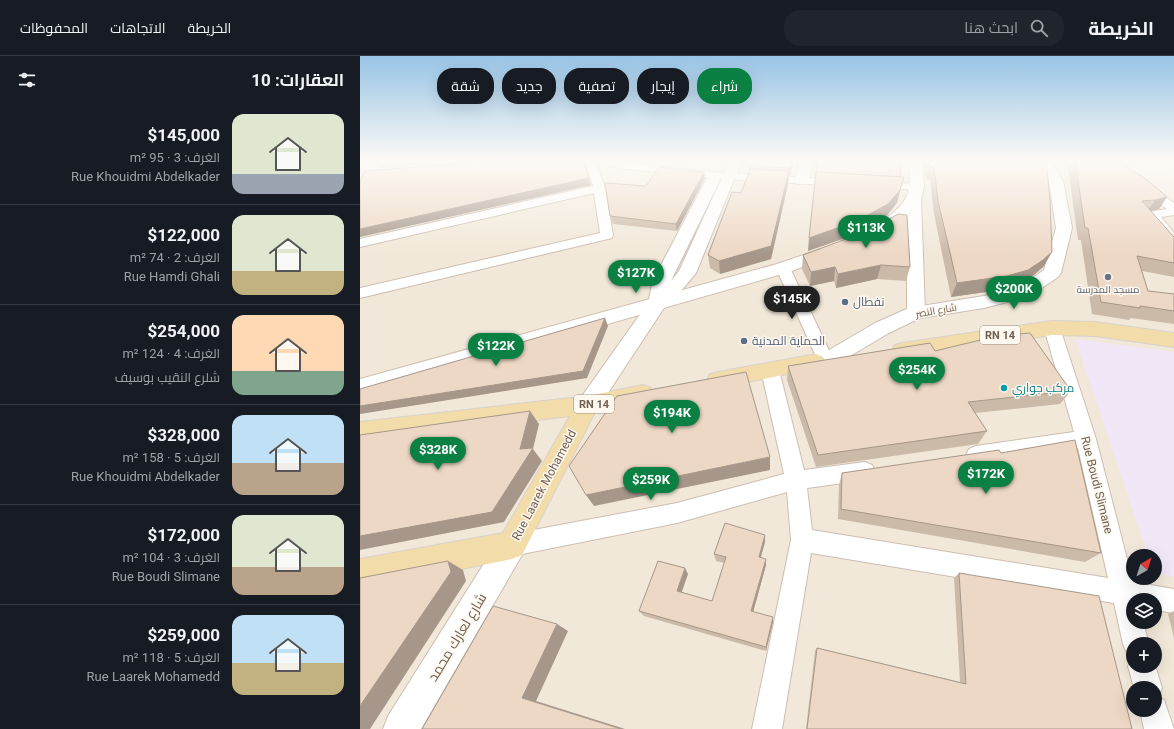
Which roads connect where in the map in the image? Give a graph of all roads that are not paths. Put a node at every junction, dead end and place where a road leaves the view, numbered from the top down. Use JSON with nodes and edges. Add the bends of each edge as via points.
{"nodes":[{"id":1,"x":584,"y":191,"type":"edge"},
{"id":2,"x":600,"y":191,"type":"edge"},
{"id":3,"x":716,"y":191,"type":"edge"},
{"id":4,"x":902,"y":191,"type":"edge"},
{"id":5,"x":1058,"y":191,"type":"edge"},
{"id":6,"x":1151,"y":191,"type":"edge"},
{"id":7,"x":916,"y":194,"type":"junction"},
{"id":8,"x":1174,"y":208,"type":"edge"},
{"id":9,"x":1174,"y":211,"type":"edge"},
{"id":10,"x":1174,"y":241,"type":"edge"},
{"id":11,"x":360,"y":243,"type":"edge"},
{"id":12,"x":783,"y":268,"type":"junction"},
{"id":13,"x":360,"y":293,"type":"edge"},
{"id":14,"x":657,"y":304,"type":"junction"},
{"id":15,"x":916,"y":312,"type":"junction"},
{"id":16,"x":1052,"y":328,"type":"junction"},
{"id":17,"x":1174,"y":340,"type":"edge"},
{"id":18,"x":826,"y":361,"type":"junction"},
{"id":19,"x":770,"y":370,"type":"junction"},
{"id":20,"x":702,"y":383,"type":"edge"},
{"id":21,"x":360,"y":387,"type":"edge"},
{"id":22,"x":664,"y":390,"type":"edge"},
{"id":23,"x":588,"y":405,"type":"junction"},
{"id":24,"x":360,"y":432,"type":"edge"},
{"id":25,"x":1086,"y":439,"type":"junction"},
{"id":26,"x":961,"y":457,"type":"edge"},
{"id":27,"x":882,"y":468,"type":"edge"},
{"id":28,"x":796,"y":480,"type":"junction"},
{"id":29,"x":802,"y":540,"type":"junction"},
{"id":30,"x":512,"y":545,"type":"junction"},
{"id":31,"x":360,"y":574,"type":"edge"},
{"id":32,"x":1123,"y":593,"type":"junction"},
{"id":33,"x":1174,"y":601,"type":"edge"},
{"id":34,"x":1134,"y":637,"type":"edge"},
{"id":35,"x":1156,"y":717,"type":"edge"},
{"id":36,"x":401,"y":729,"type":"edge"},
{"id":37,"x":767,"y":729,"type":"edge"},
{"id":38,"x":1159,"y":729,"type":"edge"}],
"edges":[{"from":1,"to":11,"type":"street"},
{"from":2,"to":13,"type":"street","via":[[607,235]]},
{"from":3,"to":14,"type":"street","via":[[687,273]]},
{"from":4,"to":7,"type":"street"},
{"from":5,"to":15,"type":"street","name":"شارع النصر","via":[[1064,228],[1052,273],[1024,292],[984,302]]},
{"from":6,"to":8,"type":"street"},
{"from":7,"to":12,"type":"street","via":[[891,222],[854,242]]},
{"from":7,"to":15,"type":"street"},
{"from":9,"to":10,"type":"street","via":[[1153,215]]},
{"from":12,"to":14,"type":"street"},
{"from":12,"to":18,"type":"street"},
{"from":14,"to":21,"type":"street"},
{"from":14,"to":23,"type":"street"},
{"from":15,"to":18,"type":"street","name":"شارع النصر","via":[[882,328]]},
{"from":16,"to":17,"type":"main road","number":"RN 14","via":[[1095,329]]},
{"from":16,"to":18,"type":"main road","number":"RN 14"},
{"from":16,"to":25,"type":"street","name":"Rue Boudi Slimane"},
{"from":18,"to":19,"type":"main road","number":"RN 14"},
{"from":19,"to":20,"type":"main road","number":"RN 14"},
{"from":19,"to":28,"type":"street"},
{"from":22,"to":23,"type":"main road","number":"RN 14"},
{"from":23,"to":24,"type":"main road","number":"RN 14"},
{"from":23,"to":30,"type":"main road","name":"Rue Laarek Mohamedd"},
{"from":25,"to":26,"type":"street"},
{"from":25,"to":32,"type":"street","name":"Rue Boudi Slimane"},
{"from":27,"to":28,"type":"street"},
{"from":28,"to":29,"type":"street"},
{"from":28,"to":30,"type":"street","via":[[677,513]]},
{"from":29,"to":32,"type":"street"},
{"from":29,"to":37,"type":"street"},
{"from":30,"to":31,"type":"main road"},
{"from":30,"to":36,"type":"street","name":"شارع لعارك محمد"},
{"from":32,"to":33,"type":"street"},
{"from":32,"to":34,"type":"street","name":"Rue Boudi Slimane"},
{"from":35,"to":38,"type":"street"}]}
